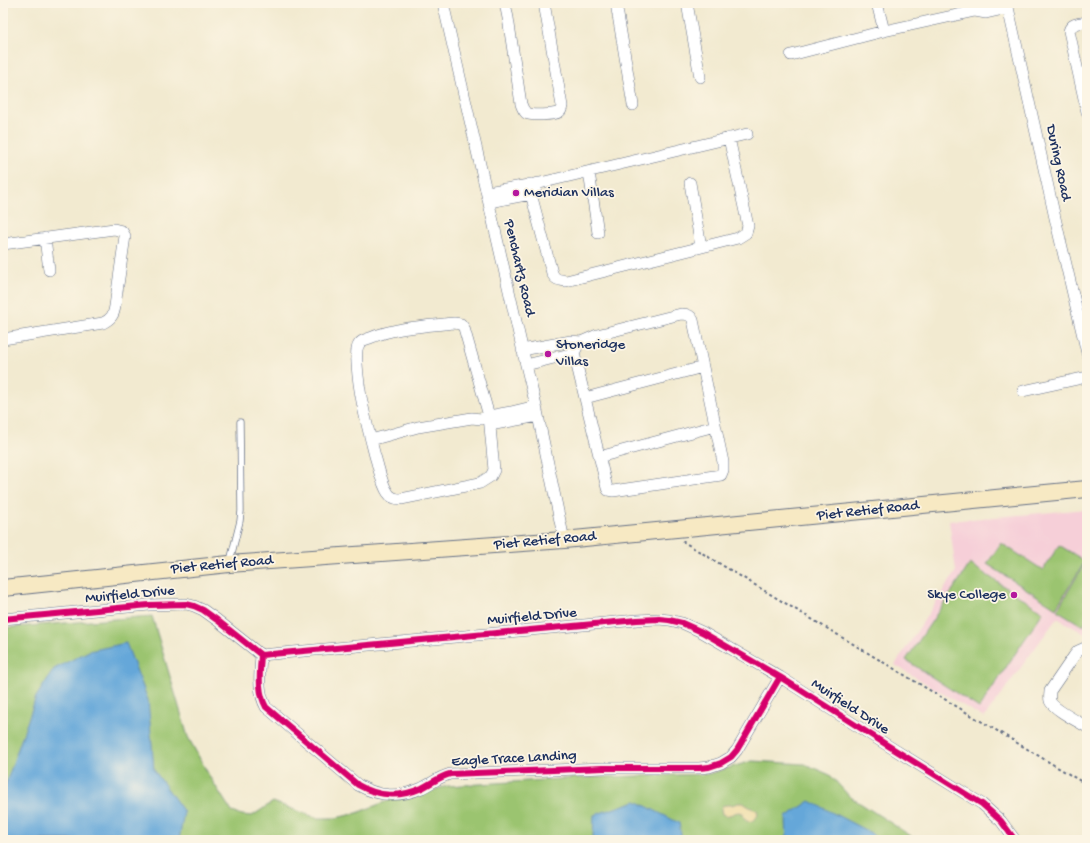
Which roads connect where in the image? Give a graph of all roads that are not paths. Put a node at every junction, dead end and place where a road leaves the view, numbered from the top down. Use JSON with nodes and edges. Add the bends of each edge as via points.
{"nodes":[{"id":1,"x":443,"y":3,"type":"edge"},
{"id":2,"x":504,"y":3,"type":"edge"},
{"id":3,"x":544,"y":3,"type":"edge"},
{"id":4,"x":616,"y":3,"type":"edge"},
{"id":5,"x":687,"y":3,"type":"edge"},
{"id":6,"x":877,"y":3,"type":"edge"},
{"id":7,"x":1008,"y":5,"type":"edge"},
{"id":8,"x":978,"y":7,"type":"edge"},
{"id":9,"x":1087,"y":22,"type":"edge"},
{"id":10,"x":884,"y":31,"type":"junction"},
{"id":11,"x":791,"y":55,"type":"dead end"},
{"id":12,"x":700,"y":77,"type":"dead end"},
{"id":13,"x":633,"y":106,"type":"dead end"},
{"id":14,"x":1087,"y":112,"type":"edge"},
{"id":15,"x":747,"y":134,"type":"dead end"},
{"id":16,"x":729,"y":138,"type":"junction"},
{"id":17,"x":589,"y":172,"type":"junction"},
{"id":18,"x":690,"y":183,"type":"dead end"},
{"id":19,"x":534,"y":187,"type":"junction"},
{"id":20,"x":488,"y":197,"type":"junction"},
{"id":21,"x":598,"y":233,"type":"dead end"},
{"id":22,"x":45,"y":238,"type":"junction"},
{"id":23,"x":3,"y":244,"type":"edge"},
{"id":24,"x":701,"y":247,"type":"junction"},
{"id":25,"x":49,"y":270,"type":"dead end"},
{"id":26,"x":3,"y":338,"type":"edge"},
{"id":27,"x":576,"y":341,"type":"junction"},
{"id":28,"x":522,"y":350,"type":"junction"},
{"id":29,"x":574,"y":352,"type":"junction"},
{"id":30,"x":1087,"y":353,"type":"edge"},
{"id":31,"x":526,"y":365,"type":"junction"},
{"id":32,"x":703,"y":367,"type":"junction"},
{"id":33,"x":1087,"y":377,"type":"edge"},
{"id":34,"x":1023,"y":391,"type":"dead end"},
{"id":35,"x":584,"y":398,"type":"junction"},
{"id":36,"x":537,"y":411,"type":"junction"},
{"id":37,"x":487,"y":420,"type":"junction"},
{"id":38,"x":240,"y":422,"type":"dead end"},
{"id":39,"x":716,"y":426,"type":"junction"},
{"id":40,"x":371,"y":440,"type":"junction"},
{"id":41,"x":599,"y":457,"type":"junction"},
{"id":42,"x":1087,"y":489,"type":"edge"},
{"id":43,"x":564,"y":540,"type":"junction"},
{"id":44,"x":229,"y":564,"type":"junction"},
{"id":45,"x":3,"y":588,"type":"edge"},
{"id":46,"x":3,"y":619,"type":"edge"},
{"id":47,"x":1087,"y":647,"type":"edge"},
{"id":48,"x":261,"y":655,"type":"junction"},
{"id":49,"x":780,"y":677,"type":"junction"},
{"id":50,"x":1087,"y":727,"type":"edge"},
{"id":51,"x":1015,"y":840,"type":"edge"}],
"edges":[{"from":1,"to":20,"type":"street","name":"Penchartz Road"},
{"from":2,"to":3,"type":"street","via":[[521,104],[525,112],[534,115],[557,113],[562,106]]},
{"from":4,"to":13,"type":"street"},
{"from":5,"to":12,"type":"street"},
{"from":6,"to":10,"type":"street"},
{"from":7,"to":8,"type":"street","via":[[986,13]]},
{"from":7,"to":30,"type":"street","name":"During Road"},
{"from":8,"to":10,"type":"street"},
{"from":9,"to":14,"type":"street","via":[[1069,28]]},
{"from":10,"to":11,"type":"street"},
{"from":15,"to":16,"type":"street"},
{"from":16,"to":17,"type":"street"},
{"from":16,"to":24,"type":"street","via":[[748,230],[738,238]]},
{"from":17,"to":19,"type":"street"},
{"from":17,"to":21,"type":"street"},
{"from":18,"to":24,"type":"street"},
{"from":19,"to":20,"type":"street"},
{"from":19,"to":24,"type":"street","via":[[552,273],[560,280]]},
{"from":20,"to":28,"type":"street","name":"Penchartz Road"},
{"from":22,"to":23,"type":"street"},
{"from":22,"to":25,"type":"street"},
{"from":22,"to":26,"type":"street","via":[[114,229],[122,231],[125,240],[114,313],[103,323]]},
{"from":27,"to":28,"type":"street"},
{"from":27,"to":29,"type":"street"},
{"from":27,"to":32,"type":"street","via":[[685,314],[693,320]]},
{"from":28,"to":31,"type":"street","name":"Penchartz Road"},
{"from":29,"to":31,"type":"street"},
{"from":29,"to":35,"type":"street"},
{"from":31,"to":36,"type":"street","name":"Penchartz Road"},
{"from":32,"to":35,"type":"street"},
{"from":32,"to":39,"type":"street"},
{"from":33,"to":34,"type":"street"},
{"from":35,"to":41,"type":"street"},
{"from":36,"to":37,"type":"street","via":[[511,412]]},
{"from":36,"to":43,"type":"street","name":"Penchartz Road"},
{"from":37,"to":40,"type":"street","via":[[466,419],[418,427]]},
{"from":37,"to":40,"type":"street","via":[[494,464],[491,476],[480,483],[401,499],[396,499],[388,493]]},
{"from":37,"to":40,"type":"street","via":[[463,325],[454,323],[408,328],[378,335],[358,345],[360,396]]},
{"from":38,"to":44,"type":"lane","via":[[241,511]]},
{"from":39,"to":41,"type":"street"},
{"from":39,"to":41,"type":"street","via":[[723,467],[721,475],[611,491],[607,488]]},
{"from":42,"to":43,"type":"street","name":"Piet Retief Road"},
{"from":43,"to":44,"type":"street","name":"Piet Retief Road"},
{"from":44,"to":45,"type":"street","name":"Piet Retief Road"},
{"from":46,"to":48,"type":"street","name":"Muirfield Drive","via":[[149,605],[186,604],[217,620]]},
{"from":47,"to":50,"type":"street","via":[[1074,656],[1050,691],[1049,697],[1054,707]]},
{"from":48,"to":49,"type":"street","name":"Muirfield Drive","via":[[659,619],[682,623],[702,632]]},
{"from":48,"to":49,"type":"street","name":"Eagle Trace Landing","via":[[260,694],[266,707],[358,785],[373,792],[389,795],[406,794],[450,774],[709,767],[731,757],[737,750]]},
{"from":49,"to":51,"type":"street","name":"Muirfield Drive","via":[[982,804],[1002,821]]}]}
